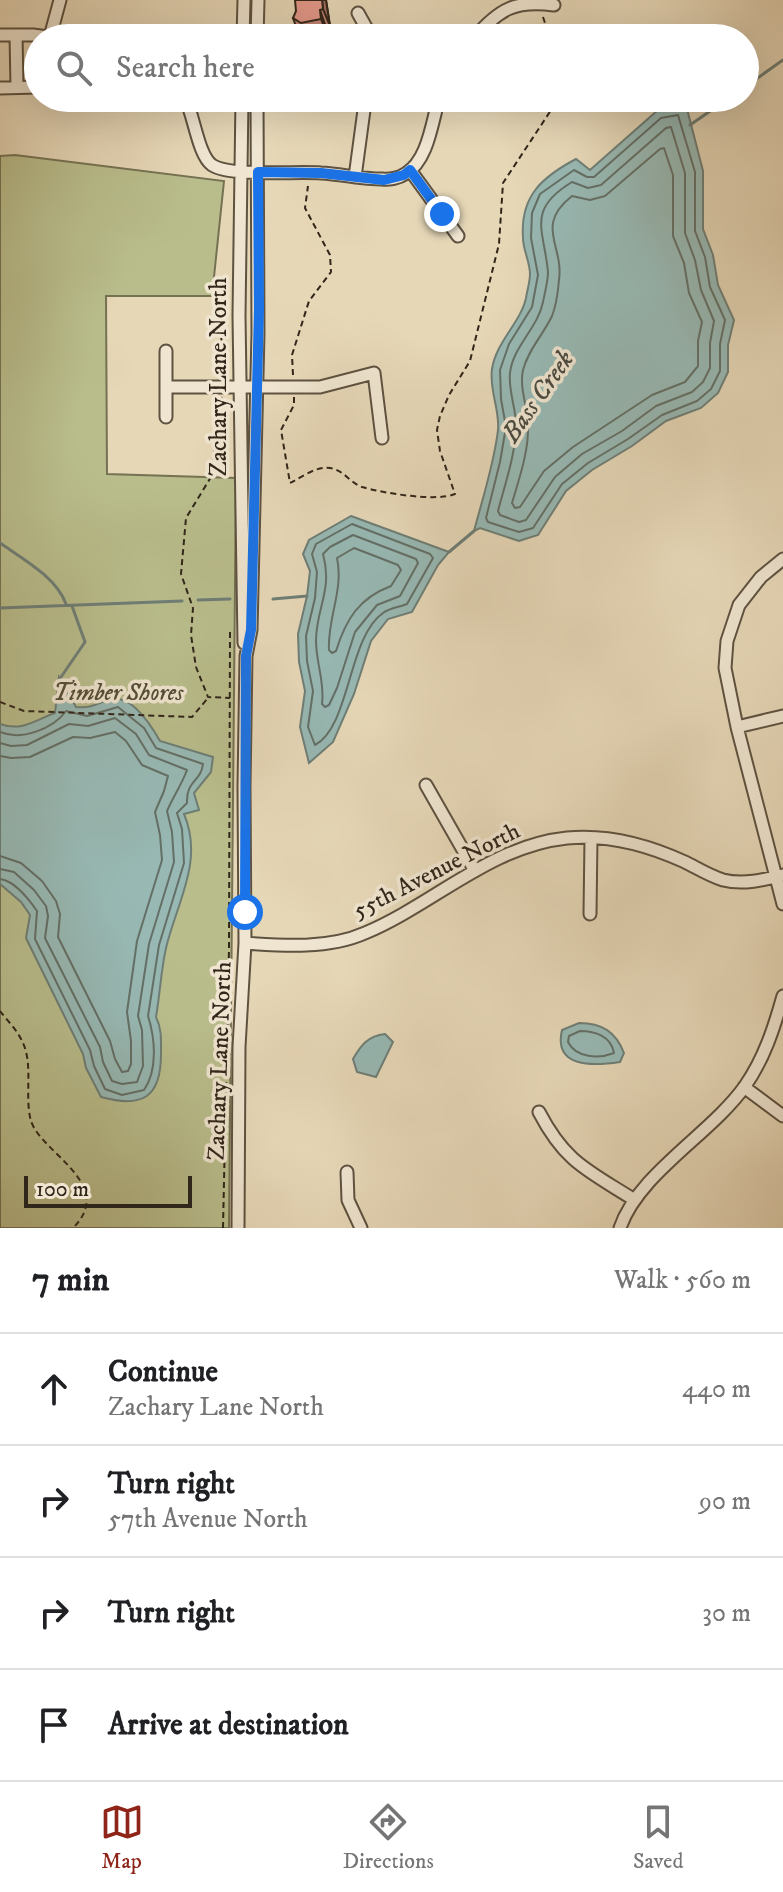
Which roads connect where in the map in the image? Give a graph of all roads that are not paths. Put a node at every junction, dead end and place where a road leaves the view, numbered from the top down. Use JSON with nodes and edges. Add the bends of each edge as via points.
{"nodes":[{"id":1,"x":60,"y":0,"type":"edge"},
{"id":2,"x":244,"y":0,"type":"edge"},
{"id":3,"x":258,"y":0,"type":"edge"},
{"id":4,"x":534,"y":2,"type":"edge"},
{"id":5,"x":554,"y":5,"type":"dead end"},
{"id":6,"x":358,"y":13,"type":"dead end"},
{"id":7,"x":55,"y":24,"type":"edge"},
{"id":8,"x":243,"y":24,"type":"edge"},
{"id":9,"x":257,"y":24,"type":"edge"},
{"id":10,"x":364,"y":24,"type":"edge"},
{"id":11,"x":486,"y":24,"type":"edge"},
{"id":12,"x":0,"y":35,"type":"edge"},
{"id":13,"x":16,"y":35,"type":"junction"},
{"id":14,"x":24,"y":35,"type":"edge"},
{"id":15,"x":17,"y":87,"type":"junction"},
{"id":16,"x":24,"y":87,"type":"edge"},
{"id":17,"x":0,"y":88,"type":"edge"},
{"id":18,"x":192,"y":112,"type":"edge"},
{"id":19,"x":242,"y":112,"type":"edge"},
{"id":20,"x":257,"y":112,"type":"edge"},
{"id":21,"x":364,"y":112,"type":"edge"},
{"id":22,"x":435,"y":112,"type":"edge"},
{"id":23,"x":410,"y":170,"type":"junction"},
{"id":24,"x":242,"y":171,"type":"junction"},
{"id":25,"x":258,"y":172,"type":"junction"},
{"id":26,"x":355,"y":177,"type":"junction"},
{"id":27,"x":458,"y":236,"type":"dead end"},
{"id":28,"x":166,"y":351,"type":"dead end"},
{"id":29,"x":166,"y":387,"type":"junction"},
{"id":30,"x":257,"y":388,"type":"junction"},
{"id":31,"x":239,"y":389,"type":"junction"},
{"id":32,"x":166,"y":417,"type":"dead end"},
{"id":33,"x":382,"y":438,"type":"dead end"},
{"id":34,"x":783,"y":559,"type":"edge"},
{"id":35,"x":246,"y":656,"type":"junction"},
{"id":36,"x":783,"y":716,"type":"edge"},
{"id":37,"x":737,"y":727,"type":"junction"},
{"id":38,"x":426,"y":785,"type":"dead end"},
{"id":39,"x":591,"y":838,"type":"junction"},
{"id":40,"x":475,"y":871,"type":"junction"},
{"id":41,"x":780,"y":876,"type":"edge"},
{"id":42,"x":783,"y":904,"type":"edge"},
{"id":43,"x":590,"y":914,"type":"dead end"},
{"id":44,"x":245,"y":943,"type":"junction"},
{"id":45,"x":783,"y":996,"type":"edge"},
{"id":46,"x":744,"y":1087,"type":"junction"},
{"id":47,"x":539,"y":1112,"type":"dead end"},
{"id":48,"x":783,"y":1116,"type":"edge"},
{"id":49,"x":347,"y":1172,"type":"dead end"},
{"id":50,"x":633,"y":1199,"type":"junction"},
{"id":51,"x":238,"y":1228,"type":"edge"},
{"id":52,"x":361,"y":1228,"type":"edge"},
{"id":53,"x":620,"y":1228,"type":"edge"}],
"edges":[{"from":1,"to":7,"type":"street"},
{"from":2,"to":8,"type":"street"},
{"from":3,"to":9,"type":"street"},
{"from":4,"to":5,"type":"street"},
{"from":4,"to":11,"type":"street","via":[[508,7]]},
{"from":6,"to":10,"type":"street"},
{"from":12,"to":13,"type":"street"},
{"from":13,"to":14,"type":"street"},
{"from":13,"to":15,"type":"street"},
{"from":15,"to":16,"type":"street"},
{"from":15,"to":17,"type":"street"},
{"from":18,"to":24,"type":"street","via":[[207,160],[219,168]]},
{"from":19,"to":24,"type":"street","name":"Zachary Lane North"},
{"from":20,"to":25,"type":"street","name":"Zachary Lane North"},
{"from":21,"to":26,"type":"street"},
{"from":22,"to":23,"type":"street","via":[[418,163]]},
{"from":23,"to":26,"type":"street","via":[[384,180]]},
{"from":23,"to":27,"type":"street"},
{"from":24,"to":25,"type":"street"},
{"from":24,"to":31,"type":"street","name":"Zachary Lane North"},
{"from":25,"to":26,"type":"street"},
{"from":25,"to":30,"type":"street","name":"Zachary Lane North"},
{"from":28,"to":29,"type":"street"},
{"from":29,"to":31,"type":"street"},
{"from":29,"to":32,"type":"street"},
{"from":30,"to":31,"type":"street"},
{"from":30,"to":33,"type":"street","via":[[320,387],[374,373]]},
{"from":30,"to":35,"type":"street","name":"Zachary Lane North"},
{"from":31,"to":35,"type":"street","name":"Zachary Lane North"},
{"from":34,"to":37,"type":"street","via":[[739,605],[727,641],[725,668]]},
{"from":35,"to":44,"type":"street","name":"Zachary Lane North"},
{"from":36,"to":37,"type":"street"},
{"from":37,"to":41,"type":"street"},
{"from":38,"to":40,"type":"street"},
{"from":39,"to":40,"type":"street","name":"55th Avenue North","via":[[541,842]]},
{"from":39,"to":41,"type":"street","name":"55th Avenue North","via":[[659,851],[725,880]]},
{"from":39,"to":43,"type":"street"},
{"from":40,"to":44,"type":"street","name":"55th Avenue North","via":[[347,939],[302,945]]},
{"from":41,"to":42,"type":"street"},
{"from":44,"to":51,"type":"street","name":"Zachary Lane North"},
{"from":45,"to":46,"type":"street"},
{"from":46,"to":48,"type":"street"},
{"from":46,"to":50,"type":"street"},
{"from":47,"to":50,"type":"street","via":[[564,1152]]},
{"from":49,"to":52,"type":"street","via":[[348,1200]]},
{"from":50,"to":53,"type":"street"}]}
